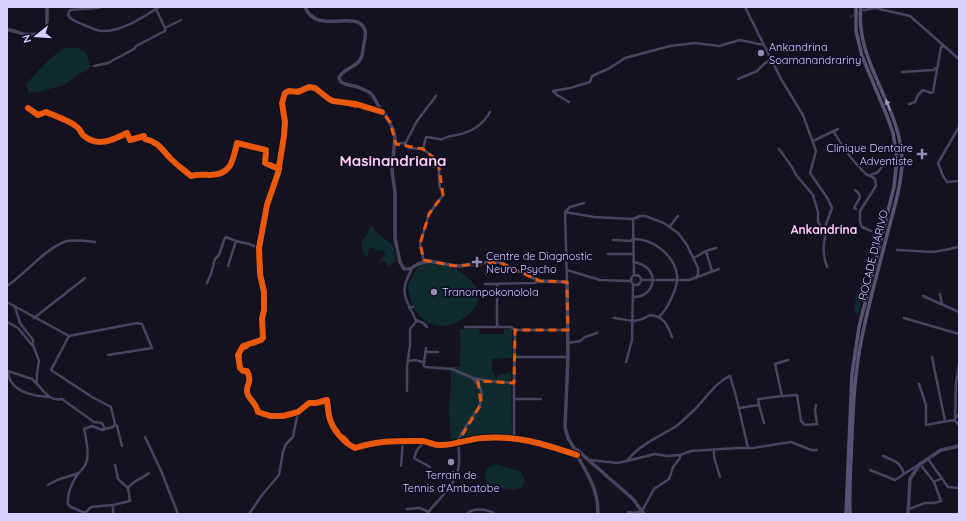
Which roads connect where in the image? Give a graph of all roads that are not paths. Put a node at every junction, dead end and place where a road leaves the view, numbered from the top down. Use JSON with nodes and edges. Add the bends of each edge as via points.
{"nodes":[{"id":1,"x":47,"y":7,"type":"edge"},
{"id":2,"x":100,"y":7,"type":"edge"},
{"id":3,"x":159,"y":7,"type":"edge"},
{"id":4,"x":305,"y":7,"type":"edge"},
{"id":5,"x":745,"y":7,"type":"edge"},
{"id":6,"x":856,"y":7,"type":"edge"},
{"id":7,"x":863,"y":8,"type":"edge"},
{"id":8,"x":156,"y":9,"type":"junction"},
{"id":9,"x":181,"y":20,"type":"dead end"},
{"id":10,"x":165,"y":28,"type":"junction"},
{"id":11,"x":7,"y":30,"type":"edge"},
{"id":12,"x":764,"y":45,"type":"junction"},
{"id":13,"x":944,"y":46,"type":"junction"},
{"id":14,"x":771,"y":58,"type":"junction"},
{"id":15,"x":959,"y":59,"type":"edge"},
{"id":16,"x":94,"y":66,"type":"dead end"},
{"id":17,"x":936,"y":68,"type":"junction"},
{"id":18,"x":902,"y":72,"type":"dead end"},
{"id":19,"x":738,"y":79,"type":"dead end"},
{"id":20,"x":436,"y":96,"type":"dead end"},
{"id":21,"x":568,"y":102,"type":"dead end"},
{"id":22,"x":909,"y":104,"type":"dead end"},
{"id":23,"x":382,"y":112,"type":"junction"},
{"id":24,"x":490,"y":112,"type":"dead end"},
{"id":25,"x":959,"y":127,"type":"edge"},
{"id":26,"x":838,"y":129,"type":"dead end"},
{"id":27,"x":834,"y":132,"type":"junction"},
{"id":28,"x":813,"y":142,"type":"junction"},
{"id":29,"x":394,"y":144,"type":"junction"},
{"id":30,"x":405,"y":144,"type":"junction"},
{"id":31,"x":423,"y":149,"type":"junction"},
{"id":32,"x":779,"y":149,"type":"dead end"},
{"id":33,"x":896,"y":164,"type":"junction"},
{"id":34,"x":868,"y":175,"type":"junction"},
{"id":35,"x":959,"y":181,"type":"edge"},
{"id":36,"x":855,"y":190,"type":"dead end"},
{"id":37,"x":584,"y":203,"type":"dead end"},
{"id":38,"x":856,"y":209,"type":"dead end"},
{"id":39,"x":566,"y":212,"type":"junction"},
{"id":40,"x":678,"y":216,"type":"dead end"},
{"id":41,"x":633,"y":219,"type":"junction"},
{"id":42,"x":670,"y":226,"type":"junction"},
{"id":43,"x":824,"y":230,"type":"junction"},
{"id":44,"x":871,"y":231,"type":"dead end"},
{"id":45,"x":613,"y":240,"type":"dead end"},
{"id":46,"x":633,"y":240,"type":"junction"},
{"id":47,"x":236,"y":241,"type":"junction"},
{"id":48,"x":95,"y":242,"type":"dead end"},
{"id":49,"x":959,"y":247,"type":"edge"},
{"id":50,"x":259,"y":248,"type":"junction"},
{"id":51,"x":716,"y":248,"type":"dead end"},
{"id":52,"x":897,"y":250,"type":"dead end"},
{"id":53,"x":706,"y":251,"type":"junction"},
{"id":54,"x":608,"y":254,"type":"dead end"},
{"id":55,"x":633,"y":254,"type":"junction"},
{"id":56,"x":694,"y":258,"type":"junction"},
{"id":57,"x":424,"y":262,"type":"junction"},
{"id":58,"x":487,"y":262,"type":"junction"},
{"id":59,"x":633,"y":262,"type":"junction"},
{"id":60,"x":228,"y":266,"type":"dead end"},
{"id":61,"x":827,"y":267,"type":"dead end"},
{"id":62,"x":412,"y":268,"type":"junction"},
{"id":63,"x":719,"y":269,"type":"dead end"},
{"id":64,"x":567,"y":270,"type":"junction"},
{"id":65,"x":712,"y":272,"type":"junction"},
{"id":66,"x":486,"y":274,"type":"dead end"},
{"id":67,"x":634,"y":275,"type":"junction"},
{"id":68,"x":85,"y":278,"type":"dead end"},
{"id":69,"x":696,"y":278,"type":"junction"},
{"id":70,"x":630,"y":280,"type":"junction"},
{"id":71,"x":641,"y":280,"type":"junction"},
{"id":72,"x":653,"y":280,"type":"junction"},
{"id":73,"x":677,"y":280,"type":"junction"},
{"id":74,"x":540,"y":281,"type":"junction"},
{"id":75,"x":567,"y":282,"type":"junction"},
{"id":76,"x":207,"y":283,"type":"dead end"},
{"id":77,"x":485,"y":284,"type":"dead end"},
{"id":78,"x":497,"y":284,"type":"junction"},
{"id":79,"x":633,"y":285,"type":"junction"},
{"id":80,"x":7,"y":286,"type":"edge"},
{"id":81,"x":940,"y":294,"type":"dead end"},
{"id":82,"x":923,"y":296,"type":"dead end"},
{"id":83,"x":633,"y":297,"type":"junction"},
{"id":84,"x":7,"y":302,"type":"edge"},
{"id":85,"x":942,"y":304,"type":"junction"},
{"id":86,"x":15,"y":307,"type":"junction"},
{"id":87,"x":413,"y":307,"type":"dead end"},
{"id":88,"x":409,"y":308,"type":"junction"},
{"id":89,"x":959,"y":312,"type":"edge"},
{"id":90,"x":659,"y":317,"type":"junction"},
{"id":91,"x":34,"y":318,"type":"junction"},
{"id":92,"x":614,"y":318,"type":"dead end"},
{"id":93,"x":904,"y":318,"type":"dead end"},
{"id":94,"x":416,"y":320,"type":"junction"},
{"id":95,"x":632,"y":321,"type":"junction"},
{"id":96,"x":7,"y":322,"type":"edge"},
{"id":97,"x":427,"y":327,"type":"dead end"},
{"id":98,"x":465,"y":327,"type":"dead end"},
{"id":99,"x":497,"y":327,"type":"junction"},
{"id":100,"x":515,"y":330,"type":"junction"},
{"id":101,"x":568,"y":330,"type":"junction"},
{"id":102,"x":597,"y":333,"type":"dead end"},
{"id":103,"x":959,"y":334,"type":"edge"},
{"id":104,"x":69,"y":336,"type":"junction"},
{"id":105,"x":672,"y":338,"type":"dead end"},
{"id":106,"x":568,"y":343,"type":"junction"},
{"id":107,"x":33,"y":345,"type":"junction"},
{"id":108,"x":426,"y":348,"type":"dead end"},
{"id":109,"x":426,"y":352,"type":"junction"},
{"id":110,"x":438,"y":352,"type":"dead end"},
{"id":111,"x":108,"y":356,"type":"dead end"},
{"id":112,"x":514,"y":357,"type":"junction"},
{"id":113,"x":568,"y":357,"type":"junction"},
{"id":114,"x":932,"y":357,"type":"dead end"},
{"id":115,"x":788,"y":360,"type":"dead end"},
{"id":116,"x":408,"y":361,"type":"junction"},
{"id":117,"x":626,"y":362,"type":"dead end"},
{"id":118,"x":424,"y":364,"type":"junction"},
{"id":119,"x":959,"y":364,"type":"edge"},
{"id":120,"x":469,"y":376,"type":"junction"},
{"id":121,"x":514,"y":383,"type":"junction"},
{"id":122,"x":37,"y":384,"type":"junction"},
{"id":123,"x":919,"y":384,"type":"dead end"},
{"id":124,"x":957,"y":384,"type":"edge"},
{"id":125,"x":407,"y":391,"type":"dead end"},
{"id":126,"x":782,"y":396,"type":"junction"},
{"id":127,"x":49,"y":397,"type":"junction"},
{"id":128,"x":514,"y":399,"type":"junction"},
{"id":129,"x":541,"y":399,"type":"dead end"},
{"id":130,"x":759,"y":405,"type":"junction"},
{"id":131,"x":816,"y":405,"type":"dead end"},
{"id":132,"x":739,"y":408,"type":"junction"},
{"id":133,"x":298,"y":412,"type":"junction"},
{"id":134,"x":959,"y":414,"type":"edge"},
{"id":135,"x":954,"y":419,"type":"junction"},
{"id":136,"x":945,"y":422,"type":"junction"},
{"id":137,"x":764,"y":423,"type":"dead end"},
{"id":138,"x":115,"y":424,"type":"junction"},
{"id":139,"x":959,"y":425,"type":"edge"},
{"id":140,"x":105,"y":429,"type":"junction"},
{"id":141,"x":145,"y":437,"type":"dead end"},
{"id":142,"x":514,"y":438,"type":"junction"},
{"id":143,"x":403,"y":440,"type":"junction"},
{"id":144,"x":424,"y":442,"type":"junction"},
{"id":145,"x":458,"y":442,"type":"junction"},
{"id":146,"x":122,"y":446,"type":"dead end"},
{"id":147,"x":959,"y":446,"type":"edge"},
{"id":148,"x":748,"y":448,"type":"junction"},
{"id":149,"x":714,"y":449,"type":"junction"},
{"id":150,"x":817,"y":450,"type":"dead end"},
{"id":151,"x":680,"y":455,"type":"junction"},
{"id":152,"x":581,"y":456,"type":"junction"},
{"id":153,"x":883,"y":456,"type":"dead end"},
{"id":154,"x":928,"y":458,"type":"junction"},
{"id":155,"x":590,"y":460,"type":"junction"},
{"id":156,"x":627,"y":461,"type":"junction"},
{"id":157,"x":920,"y":464,"type":"junction"},
{"id":158,"x":115,"y":465,"type":"dead end"},
{"id":159,"x":401,"y":466,"type":"dead end"},
{"id":160,"x":430,"y":467,"type":"dead end"},
{"id":161,"x":870,"y":470,"type":"dead end"},
{"id":162,"x":79,"y":473,"type":"junction"},
{"id":163,"x":149,"y":473,"type":"dead end"},
{"id":164,"x":904,"y":474,"type":"junction"},
{"id":165,"x":720,"y":477,"type":"dead end"},
{"id":166,"x":942,"y":478,"type":"junction"},
{"id":167,"x":934,"y":482,"type":"junction"},
{"id":168,"x":48,"y":485,"type":"dead end"},
{"id":169,"x":128,"y":488,"type":"junction"},
{"id":170,"x":959,"y":488,"type":"edge"},
{"id":171,"x":113,"y":505,"type":"junction"},
{"id":172,"x":407,"y":509,"type":"dead end"},
{"id":173,"x":909,"y":509,"type":"junction"},
{"id":174,"x":628,"y":512,"type":"dead end"},
{"id":175,"x":643,"y":512,"type":"edge"},
{"id":176,"x":428,"y":513,"type":"edge"},
{"id":177,"x":85,"y":514,"type":"edge"},
{"id":178,"x":112,"y":514,"type":"edge"},
{"id":179,"x":178,"y":514,"type":"edge"},
{"id":180,"x":249,"y":514,"type":"edge"},
{"id":181,"x":467,"y":514,"type":"edge"},
{"id":182,"x":495,"y":514,"type":"edge"},
{"id":183,"x":598,"y":514,"type":"edge"},
{"id":184,"x":846,"y":514,"type":"edge"},
{"id":185,"x":850,"y":514,"type":"edge"},
{"id":186,"x":908,"y":514,"type":"edge"}],
"edges":[{"from":1,"to":11,"type":"street","via":[[47,27],[43,32],[33,35]]},
{"from":2,"to":8,"type":"street","via":[[70,10],[68,15],[76,22],[102,31],[130,24]]},
{"from":3,"to":8,"type":"street"},
{"from":4,"to":23,"type":"street","via":[[309,15],[315,19],[353,21],[364,27],[366,34],[361,58],[357,64],[340,74],[340,80],[369,92]]},
{"from":5,"to":12,"type":"street"},
{"from":6,"to":33,"type":"main road","name":"ROCADE D'IARIVO","via":[[858,41],[893,133]]},
{"from":7,"to":13,"type":"street","via":[[875,8],[910,16]]},
{"from":185,"to":7,"type":"main road","name":"ROCADE D'IARIVO","one_way":true,"via":[[858,356],[900,182],[902,162],[896,128],[863,38],[860,23]]},
{"from":8,"to":10,"type":"street"},
{"from":9,"to":10,"type":"street"},
{"from":10,"to":16,"type":"street","via":[[165,31],[108,63]]},
{"from":12,"to":14,"type":"street"},
{"from":12,"to":21,"type":"street","via":[[740,40],[719,46],[689,43],[634,55],[600,71],[592,76],[590,82],[553,91]]},
{"from":13,"to":15,"type":"street"},
{"from":13,"to":17,"type":"street","via":[[941,47]]},
{"from":14,"to":19,"type":"street","via":[[757,71]]},
{"from":14,"to":28,"type":"street","via":[[800,108]]},
{"from":17,"to":18,"type":"street"},
{"from":17,"to":22,"type":"street","via":[[933,92],[923,90],[915,102]]},
{"from":20,"to":30,"type":"street","via":[[417,121]]},
{"from":23,"to":29,"type":"street","via":[[393,129]]},
{"from":23,"to":50,"type":"street","via":[[356,104],[333,101],[310,87],[298,92],[285,93],[282,103],[284,136],[278,174],[267,205]]},
{"from":24,"to":31,"type":"street","via":[[482,124],[457,136],[441,139],[426,137]]},
{"from":25,"to":35,"type":"street","via":[[938,163],[945,180]]},
{"from":26,"to":27,"type":"street"},
{"from":27,"to":28,"type":"street"},
{"from":27,"to":34,"type":"street"},
{"from":28,"to":43,"type":"street","via":[[816,156],[810,173],[832,208]]},
{"from":29,"to":30,"type":"street"},
{"from":29,"to":62,"type":"street","via":[[392,171],[395,186],[396,245],[402,266],[407,270]]},
{"from":30,"to":31,"type":"street","via":[[409,148]]},
{"from":31,"to":57,"type":"street","via":[[439,162],[439,184],[443,195],[429,214],[420,244]]},
{"from":32,"to":43,"type":"street","via":[[813,195],[818,222]]},
{"from":33,"to":34,"type":"street","via":[[884,164],[878,172]]},
{"from":33,"to":184,"type":"main road","name":"ROCADE D'IARIVO","via":[[894,187],[859,327],[852,374]]},
{"from":34,"to":44,"type":"street","via":[[873,176],[876,186],[860,211],[860,222],[864,228]]},
{"from":36,"to":38,"type":"street","via":[[860,196],[860,200],[854,206]]},
{"from":37,"to":39,"type":"street","via":[[571,207]]},
{"from":39,"to":41,"type":"street","via":[[594,217]]},
{"from":39,"to":64,"type":"street"},
{"from":40,"to":42,"type":"street"},
{"from":41,"to":42,"type":"street","via":[[645,216]]},
{"from":41,"to":46,"type":"street"},
{"from":42,"to":56,"type":"street","via":[[683,239]]},
{"from":43,"to":61,"type":"street","via":[[824,258]]},
{"from":45,"to":46,"type":"street"},
{"from":46,"to":55,"type":"street"},
{"from":46,"to":73,"type":"street","via":[[648,241],[664,252],[677,273]]},
{"from":47,"to":50,"type":"street"},
{"from":47,"to":60,"type":"street"},
{"from":47,"to":76,"type":"street","via":[[226,237]]},
{"from":48,"to":80,"type":"street","via":[[64,242],[49,251]]},
{"from":49,"to":52,"type":"street","via":[[934,252]]},
{"from":50,"to":133,"type":"street","via":[[264,292],[263,338],[244,346],[238,355],[239,365],[243,371],[247,370],[250,381],[248,395],[259,414],[283,416]]},
{"from":51,"to":53,"type":"street"},
{"from":53,"to":56,"type":"street"},
{"from":53,"to":65,"type":"street"},
{"from":54,"to":55,"type":"street"},
{"from":55,"to":59,"type":"street"},
{"from":56,"to":69,"type":"street","via":[[698,272]]},
{"from":57,"to":58,"type":"street","via":[[460,266]]},
{"from":57,"to":62,"type":"street"},
{"from":58,"to":66,"type":"street"},
{"from":58,"to":74,"type":"street","via":[[499,262]]},
{"from":59,"to":67,"type":"street"},
{"from":59,"to":72,"type":"street","via":[[647,267]]},
{"from":62,"to":88,"type":"street","via":[[404,290]]},
{"from":63,"to":65,"type":"street"},
{"from":64,"to":70,"type":"street","via":[[600,280]]},
{"from":64,"to":75,"type":"street"},
{"from":65,"to":69,"type":"street"},
{"from":67,"to":70,"type":"street"},
{"from":67,"to":71,"type":"street","via":[[638,275]]},
{"from":68,"to":91,"type":"street"},
{"from":69,"to":73,"type":"street"},
{"from":70,"to":79,"type":"street"},
{"from":71,"to":72,"type":"street"},
{"from":71,"to":79,"type":"street","via":[[638,285]]},
{"from":72,"to":73,"type":"street"},
{"from":72,"to":83,"type":"street","via":[[644,294]]},
{"from":73,"to":90,"type":"street","via":[[668,306]]},
{"from":74,"to":75,"type":"street"},
{"from":74,"to":78,"type":"street"},
{"from":75,"to":101,"type":"street"},
{"from":77,"to":78,"type":"street"},
{"from":78,"to":99,"type":"street"},
{"from":79,"to":83,"type":"street"},
{"from":81,"to":85,"type":"street"},
{"from":82,"to":85,"type":"street"},
{"from":83,"to":95,"type":"street"},
{"from":84,"to":86,"type":"street"},
{"from":85,"to":89,"type":"street"},
{"from":86,"to":91,"type":"street"},
{"from":86,"to":107,"type":"street","via":[[20,323],[33,340]]},
{"from":87,"to":88,"type":"street"},
{"from":88,"to":94,"type":"street"},
{"from":90,"to":95,"type":"street","via":[[652,315]]},
{"from":90,"to":105,"type":"street","via":[[667,323]]},
{"from":91,"to":104,"type":"street"},
{"from":92,"to":95,"type":"street"},
{"from":93,"to":103,"type":"street"},
{"from":94,"to":97,"type":"street"},
{"from":94,"to":116,"type":"street","via":[[410,329]]},
{"from":95,"to":117,"type":"street","via":[[632,340]]},
{"from":96,"to":107,"type":"street","via":[[18,328]]},
{"from":98,"to":99,"type":"street"},
{"from":99,"to":100,"type":"street","via":[[513,327]]},
{"from":100,"to":101,"type":"street"},
{"from":100,"to":112,"type":"street"},
{"from":101,"to":106,"type":"street"},
{"from":102,"to":106,"type":"street","via":[[580,341]]},
{"from":104,"to":111,"type":"street","via":[[142,324],[152,348]]},
{"from":104,"to":138,"type":"street","via":[[50,370],[111,407]]},
{"from":106,"to":113,"type":"street"},
{"from":107,"to":122,"type":"street","via":[[39,361]]},
{"from":108,"to":109,"type":"street"},
{"from":109,"to":110,"type":"street"},
{"from":109,"to":118,"type":"street"},
{"from":112,"to":113,"type":"street"},
{"from":112,"to":121,"type":"street"},
{"from":113,"to":152,"type":"street","via":[[565,427],[568,438]]},
{"from":114,"to":136,"type":"street"},
{"from":115,"to":126,"type":"street","via":[[775,364]]},
{"from":116,"to":118,"type":"street","via":[[415,360]]},
{"from":116,"to":125,"type":"street"},
{"from":118,"to":120,"type":"street","via":[[426,368],[452,369]]},
{"from":119,"to":124,"type":"street"},
{"from":120,"to":121,"type":"street"},
{"from":120,"to":145,"type":"street","via":[[479,386],[481,404]]},
{"from":121,"to":128,"type":"street"},
{"from":122,"to":127,"type":"street"},
{"from":122,"to":127,"type":"street","via":[[32,379],[8,371],[8,378],[21,391],[31,396]]},
{"from":123,"to":136,"type":"street","via":[[926,405],[926,425]]},
{"from":124,"to":135,"type":"street"},
{"from":126,"to":130,"type":"street","via":[[758,399]]},
{"from":126,"to":131,"type":"street","via":[[797,395],[801,421],[805,425],[817,424]]},
{"from":127,"to":140,"type":"street","via":[[62,399],[94,422],[102,423]]},
{"from":128,"to":129,"type":"street"},
{"from":128,"to":142,"type":"street"},
{"from":130,"to":132,"type":"street"},
{"from":130,"to":137,"type":"street"},
{"from":132,"to":148,"type":"street"},
{"from":132,"to":156,"type":"street","via":[[730,376],[722,379],[695,410],[632,453]]},
{"from":133,"to":143,"type":"street","via":[[309,403],[327,400],[333,426],[338,434],[355,448],[379,441]]},
{"from":133,"to":180,"type":"street","via":[[293,437],[283,452],[279,475]]},
{"from":134,"to":135,"type":"street"},
{"from":135,"to":136,"type":"street"},
{"from":135,"to":139,"type":"street"},
{"from":138,"to":140,"type":"street"},
{"from":138,"to":146,"type":"street"},
{"from":140,"to":162,"type":"street","via":[[92,426],[84,429],[87,460],[84,469]]},
{"from":141,"to":179,"type":"street"},
{"from":142,"to":145,"type":"street","via":[[480,438]]},
{"from":142,"to":152,"type":"street","via":[[541,443]]},
{"from":143,"to":144,"type":"street"},
{"from":143,"to":159,"type":"street"},
{"from":144,"to":145,"type":"street","via":[[440,445]]},
{"from":144,"to":160,"type":"street","via":[[414,458]]},
{"from":145,"to":176,"type":"street","via":[[459,465],[456,477]]},
{"from":147,"to":154,"type":"street","via":[[941,450]]},
{"from":148,"to":149,"type":"street"},
{"from":148,"to":150,"type":"street","via":[[791,442]]},
{"from":149,"to":151,"type":"street","via":[[691,451]]},
{"from":149,"to":165,"type":"street"},
{"from":151,"to":156,"type":"street","via":[[655,454]]},
{"from":151,"to":175,"type":"street","via":[[669,479],[654,489]]},
{"from":152,"to":155,"type":"street"},
{"from":152,"to":183,"type":"street","via":[[581,463],[596,493]]},
{"from":153,"to":164,"type":"street","via":[[902,466]]},
{"from":154,"to":157,"type":"street"},
{"from":154,"to":166,"type":"street"},
{"from":155,"to":156,"type":"street"},
{"from":155,"to":175,"type":"street"},
{"from":157,"to":164,"type":"street"},
{"from":157,"to":167,"type":"street"},
{"from":157,"to":173,"type":"street","via":[[910,479]]},
{"from":158,"to":169,"type":"street","via":[[118,479]]},
{"from":161,"to":164,"type":"street","via":[[895,480]]},
{"from":162,"to":168,"type":"street"},
{"from":162,"to":177,"type":"street","via":[[68,494],[68,502],[71,507]]},
{"from":163,"to":169,"type":"street"},
{"from":166,"to":167,"type":"street"},
{"from":166,"to":170,"type":"street","via":[[948,487]]},
{"from":167,"to":173,"type":"street","via":[[941,501]]},
{"from":169,"to":171,"type":"street","via":[[130,501]]},
{"from":171,"to":177,"type":"street","via":[[91,507]]},
{"from":171,"to":178,"type":"street"},
{"from":172,"to":176,"type":"street","via":[[420,508]]},
{"from":173,"to":186,"type":"street"},
{"from":174,"to":175,"type":"street"},
{"from":181,"to":182,"type":"street","via":[[470,510]]}]}
